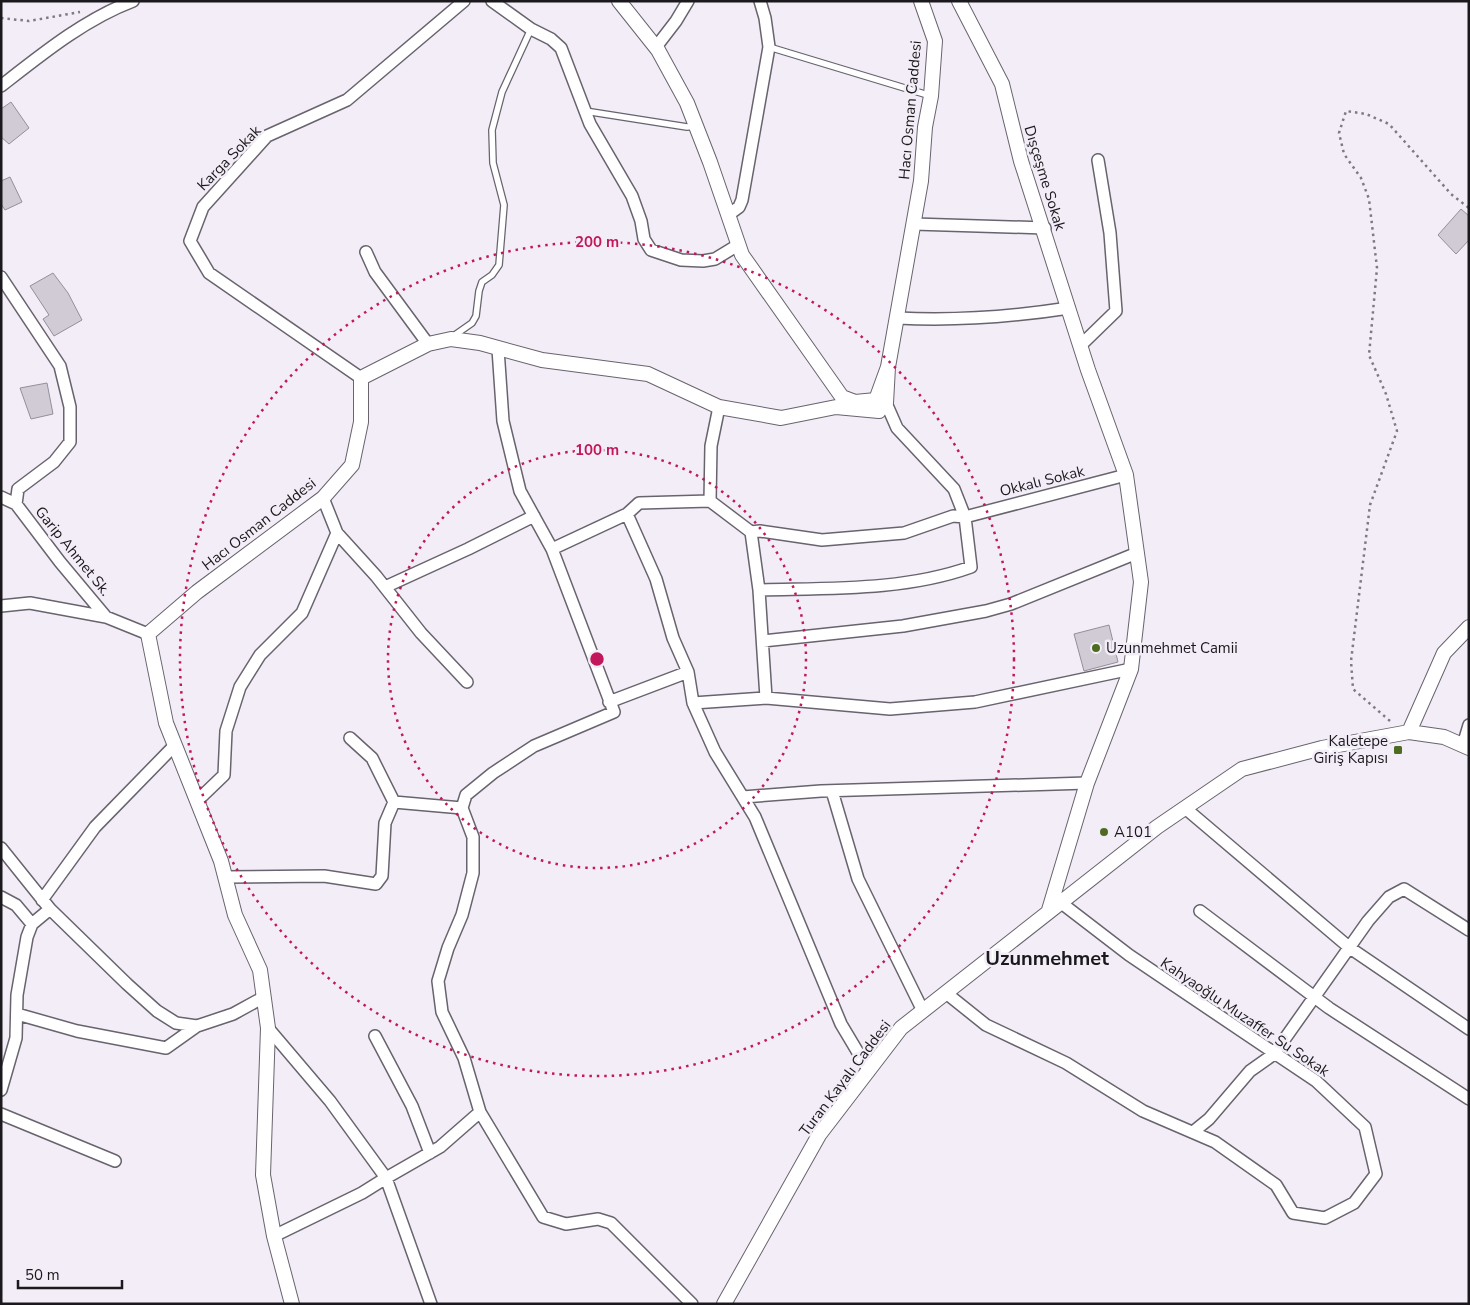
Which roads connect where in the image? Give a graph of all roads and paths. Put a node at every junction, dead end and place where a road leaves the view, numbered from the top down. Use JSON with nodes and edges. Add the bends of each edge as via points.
{"nodes":[{"id":1,"x":133,"y":1,"type":"edge"},
{"id":2,"x":464,"y":1,"type":"edge"},
{"id":3,"x":492,"y":1,"type":"edge"},
{"id":4,"x":619,"y":1,"type":"edge"},
{"id":5,"x":688,"y":1,"type":"edge"},
{"id":6,"x":760,"y":1,"type":"edge"},
{"id":7,"x":921,"y":1,"type":"edge"},
{"id":8,"x":959,"y":1,"type":"edge"},
{"id":9,"x":109,"y":10,"type":"junction"},
{"id":10,"x":1,"y":18,"type":"edge"},
{"id":11,"x":531,"y":28,"type":"junction"},
{"id":12,"x":768,"y":47,"type":"junction"},
{"id":13,"x":656,"y":48,"type":"junction"},
{"id":14,"x":1,"y":86,"type":"edge"},
{"id":15,"x":931,"y":96,"type":"junction"},
{"id":16,"x":585,"y":111,"type":"junction"},
{"id":17,"x":696,"y":126,"type":"junction"},
{"id":18,"x":1098,"y":160,"type":"dead end"},
{"id":19,"x":1469,"y":208,"type":"edge"},
{"id":20,"x":728,"y":215,"type":"junction"},
{"id":21,"x":914,"y":224,"type":"junction"},
{"id":22,"x":1044,"y":228,"type":"junction"},
{"id":23,"x":738,"y":245,"type":"junction"},
{"id":24,"x":366,"y":252,"type":"dead end"},
{"id":25,"x":1,"y":277,"type":"edge"},
{"id":26,"x":1069,"y":308,"type":"junction"},
{"id":27,"x":898,"y":318,"type":"junction"},
{"id":28,"x":451,"y":339,"type":"junction"},
{"id":29,"x":428,"y":344,"type":"junction"},
{"id":30,"x":1081,"y":346,"type":"junction"},
{"id":31,"x":498,"y":349,"type":"junction"},
{"id":32,"x":362,"y":378,"type":"junction"},
{"id":33,"x":839,"y":402,"type":"junction"},
{"id":34,"x":880,"y":405,"type":"junction"},
{"id":35,"x":719,"y":406,"type":"junction"},
{"id":36,"x":1126,"y":475,"type":"junction"},
{"id":37,"x":1,"y":497,"type":"edge"},
{"id":38,"x":323,"y":498,"type":"junction"},
{"id":39,"x":710,"y":501,"type":"junction"},
{"id":40,"x":16,"y":504,"type":"junction"},
{"id":41,"x":627,"y":514,"type":"junction"},
{"id":42,"x":534,"y":516,"type":"junction"},
{"id":43,"x":965,"y":517,"type":"junction"},
{"id":44,"x":751,"y":532,"type":"junction"},
{"id":45,"x":337,"y":534,"type":"junction"},
{"id":46,"x":552,"y":549,"type":"junction"},
{"id":47,"x":1137,"y":553,"type":"junction"},
{"id":48,"x":385,"y":586,"type":"junction"},
{"id":49,"x":759,"y":590,"type":"junction"},
{"id":50,"x":1,"y":606,"type":"edge"},
{"id":51,"x":106,"y":617,"type":"junction"},
{"id":52,"x":1469,"y":628,"type":"edge"},
{"id":53,"x":148,"y":634,"type":"junction"},
{"id":54,"x":763,"y":641,"type":"junction"},
{"id":55,"x":1130,"y":668,"type":"junction"},
{"id":56,"x":688,"y":672,"type":"junction"},
{"id":57,"x":467,"y":682,"type":"dead end"},
{"id":58,"x":766,"y":698,"type":"junction"},
{"id":59,"x":610,"y":703,"type":"junction"},
{"id":60,"x":693,"y":703,"type":"junction"},
{"id":61,"x":1393,"y":724,"type":"dead end"},
{"id":62,"x":1469,"y":725,"type":"edge"},
{"id":63,"x":1409,"y":732,"type":"junction"},
{"id":64,"x":350,"y":738,"type":"dead end"},
{"id":65,"x":175,"y":745,"type":"junction"},
{"id":66,"x":1466,"y":746,"type":"edge"},
{"id":67,"x":1087,"y":783,"type":"junction"},
{"id":68,"x":832,"y":791,"type":"junction"},
{"id":69,"x":743,"y":797,"type":"junction"},
{"id":70,"x":198,"y":800,"type":"junction"},
{"id":71,"x":394,"y":802,"type":"junction"},
{"id":72,"x":462,"y":808,"type":"junction"},
{"id":73,"x":1185,"y":808,"type":"junction"},
{"id":74,"x":1,"y":848,"type":"edge"},
{"id":75,"x":225,"y":877,"type":"junction"},
{"id":76,"x":1,"y":897,"type":"edge"},
{"id":77,"x":46,"y":904,"type":"junction"},
{"id":78,"x":1055,"y":906,"type":"junction"},
{"id":79,"x":1200,"y":911,"type":"dead end"},
{"id":80,"x":32,"y":924,"type":"junction"},
{"id":81,"x":1468,"y":928,"type":"edge"},
{"id":82,"x":1350,"y":948,"type":"junction"},
{"id":83,"x":946,"y":993,"type":"junction"},
{"id":84,"x":264,"y":998,"type":"junction"},
{"id":85,"x":1314,"y":998,"type":"junction"},
{"id":86,"x":923,"y":1011,"type":"junction"},
{"id":87,"x":17,"y":1014,"type":"junction"},
{"id":88,"x":196,"y":1026,"type":"junction"},
{"id":89,"x":268,"y":1028,"type":"junction"},
{"id":90,"x":1469,"y":1029,"type":"edge"},
{"id":91,"x":375,"y":1036,"type":"dead end"},
{"id":92,"x":1274,"y":1054,"type":"junction"},
{"id":93,"x":869,"y":1071,"type":"junction"},
{"id":94,"x":1,"y":1090,"type":"edge"},
{"id":95,"x":1469,"y":1099,"type":"edge"},
{"id":96,"x":480,"y":1112,"type":"junction"},
{"id":97,"x":1,"y":1114,"type":"edge"},
{"id":98,"x":1193,"y":1132,"type":"junction"},
{"id":99,"x":430,"y":1152,"type":"junction"},
{"id":100,"x":115,"y":1161,"type":"dead end"},
{"id":101,"x":386,"y":1178,"type":"junction"},
{"id":102,"x":274,"y":1236,"type":"junction"},
{"id":103,"x":292,"y":1304,"type":"edge"},
{"id":104,"x":431,"y":1304,"type":"edge"},
{"id":105,"x":692,"y":1304,"type":"edge"},
{"id":106,"x":724,"y":1304,"type":"edge"}],
"edges":[{"from":1,"to":9,"type":"street"},
{"from":2,"to":32,"type":"street","name":"Karga Sokak","via":[[347,100],[267,136],[203,207],[190,241],[209,273]]},
{"from":3,"to":11,"type":"street"},
{"from":4,"to":13,"type":"street"},
{"from":5,"to":13,"type":"street"},
{"from":6,"to":12,"type":"street"},
{"from":7,"to":15,"type":"street","name":"Hacı Osman Caddesi","via":[[935,41]]},
{"from":8,"to":22,"type":"street","name":"Dışçeşme Sokak","via":[[1002,84],[1021,161]]},
{"from":9,"to":10,"type":"path","via":[[29,21]]},
{"from":9,"to":14,"type":"street","via":[[35,59]]},
{"from":11,"to":16,"type":"street","via":[[561,48]]},
{"from":11,"to":28,"type":"lane","via":[[502,92],[492,130],[493,162],[504,205],[499,265],[482,282],[476,316]]},
{"from":12,"to":15,"type":"lane"},
{"from":12,"to":20,"type":"street","via":[[742,200],[739,207]]},
{"from":13,"to":17,"type":"street"},
{"from":15,"to":21,"type":"street","name":"Hacı Osman Caddesi"},
{"from":16,"to":17,"type":"lane"},
{"from":16,"to":23,"type":"street","via":[[596,137],[632,196],[644,239],[651,250],[681,260],[703,261],[715,259]]},
{"from":17,"to":20,"type":"street"},
{"from":18,"to":30,"type":"street","via":[[1110,233],[1116,311]]},
{"from":19,"to":61,"type":"path","via":[[1451,194],[1389,124],[1366,114],[1346,111],[1339,133],[1344,154],[1361,178],[1369,199],[1377,268],[1369,355],[1397,431],[1370,504],[1351,661],[1353,689]]},
{"from":20,"to":23,"type":"street"},
{"from":21,"to":22,"type":"street"},
{"from":21,"to":27,"type":"street","name":"Hacı Osman Caddesi"},
{"from":22,"to":26,"type":"street","name":"Dışçeşme Sokak"},
{"from":23,"to":33,"type":"street"},
{"from":24,"to":29,"type":"street","via":[[375,272]]},
{"from":25,"to":40,"type":"street","via":[[60,366],[70,407],[70,442],[54,462],[18,489]]},
{"from":26,"to":27,"type":"street","via":[[1002,318]]},
{"from":26,"to":30,"type":"street","name":"Dışçeşme Sokak"},
{"from":27,"to":34,"type":"street","name":"Hacı Osman Caddesi"},
{"from":28,"to":29,"type":"street"},
{"from":28,"to":31,"type":"street"},
{"from":29,"to":32,"type":"street"},
{"from":30,"to":36,"type":"street","name":"Dışçeşme Sokak"},
{"from":31,"to":35,"type":"street","via":[[542,360],[648,374]]},
{"from":31,"to":42,"type":"street","via":[[503,421],[520,491]]},
{"from":32,"to":38,"type":"street","name":"Hacı Osman Caddesi","via":[[361,422],[352,465]]},
{"from":33,"to":34,"type":"street"},
{"from":33,"to":35,"type":"street","via":[[781,418]]},
{"from":34,"to":43,"type":"street","name":"Hacı Osman Caddesi","via":[[954,489]]},
{"from":35,"to":39,"type":"street","via":[[711,446]]},
{"from":36,"to":43,"type":"street","name":"Okkalı Sokak"},
{"from":36,"to":47,"type":"street","name":"Dışçeşme Sokak"},
{"from":37,"to":40,"type":"street","name":"Garip Ahmet Sk."},
{"from":38,"to":45,"type":"street"},
{"from":38,"to":53,"type":"street","name":"Hacı Osman Caddesi","via":[[197,592]]},
{"from":39,"to":41,"type":"street","via":[[639,503]]},
{"from":39,"to":44,"type":"street"},
{"from":40,"to":51,"type":"street","name":"Garip Ahmet Sk."},
{"from":41,"to":46,"type":"street"},
{"from":41,"to":56,"type":"street","via":[[656,579],[673,638]]},
{"from":42,"to":46,"type":"street"},
{"from":42,"to":48,"type":"street"},
{"from":43,"to":44,"type":"street","via":[[953,516],[904,533],[822,540]]},
{"from":43,"to":49,"type":"street","name":"Hacı Osman Caddesi","via":[[971,567],[945,577],[861,587]]},
{"from":44,"to":49,"type":"street"},
{"from":45,"to":48,"type":"street"},
{"from":45,"to":70,"type":"street","via":[[302,613],[260,654],[240,687],[226,731],[224,775]]},
{"from":46,"to":59,"type":"street"},
{"from":47,"to":54,"type":"street","via":[[986,611],[903,626]]},
{"from":47,"to":55,"type":"street","name":"Dışçeşme Sokak","via":[[1141,582]]},
{"from":48,"to":57,"type":"street","via":[[421,633]]},
{"from":49,"to":54,"type":"street"},
{"from":50,"to":51,"type":"street","name":"Garip Ahmet Sk.","via":[[30,604]]},
{"from":51,"to":53,"type":"street"},
{"from":52,"to":63,"type":"street","via":[[1444,653]]},
{"from":53,"to":65,"type":"street","via":[[166,723]]},
{"from":54,"to":58,"type":"street"},
{"from":55,"to":58,"type":"street","via":[[975,702],[890,709]]},
{"from":55,"to":67,"type":"street","name":"Dışçeşme Sokak"},
{"from":56,"to":59,"type":"street"},
{"from":56,"to":60,"type":"street"},
{"from":58,"to":60,"type":"street"},
{"from":59,"to":72,"type":"street","via":[[614,712],[534,746],[493,773],[466,795]]},
{"from":60,"to":69,"type":"street","via":[[714,752]]},
{"from":62,"to":66,"type":"street"},
{"from":63,"to":66,"type":"street","name":"Turan Kayalı Caddesi","via":[[1444,737]]},
{"from":63,"to":73,"type":"street","name":"Turan Kayalı Caddesi","via":[[1322,748],[1242,769]]},
{"from":64,"to":71,"type":"street","via":[[372,758]]},
{"from":65,"to":70,"type":"street"},
{"from":65,"to":77,"type":"street","via":[[95,827]]},
{"from":67,"to":68,"type":"street"},
{"from":67,"to":78,"type":"street","name":"Dışçeşme Sokak"},
{"from":68,"to":69,"type":"street"},
{"from":68,"to":86,"type":"street","via":[[858,879]]},
{"from":69,"to":93,"type":"street","via":[[755,817],[841,1024]]},
{"from":70,"to":75,"type":"street"},
{"from":71,"to":72,"type":"street"},
{"from":71,"to":75,"type":"street","via":[[386,823],[382,876],[376,884],[324,876]]},
{"from":72,"to":96,"type":"street","via":[[473,836],[473,873],[462,916],[438,981],[442,1012],[464,1058]]},
{"from":73,"to":78,"type":"street","name":"Turan Kayalı Caddesi"},
{"from":73,"to":82,"type":"street"},
{"from":74,"to":77,"type":"street"},
{"from":75,"to":84,"type":"street","via":[[235,915],[260,970]]},
{"from":76,"to":80,"type":"street","via":[[16,905]]},
{"from":77,"to":80,"type":"street"},
{"from":77,"to":88,"type":"street","via":[[92,952],[157,1011],[176,1023]]},
{"from":78,"to":83,"type":"street","name":"Turan Kayalı Caddesi"},
{"from":78,"to":92,"type":"street","name":"Kahyaoğlu Muzaffer Su Sokak"},
{"from":79,"to":85,"type":"street"},
{"from":80,"to":87,"type":"street","via":[[17,996]]},
{"from":81,"to":82,"type":"street","via":[[1404,889],[1389,897]]},
{"from":82,"to":85,"type":"street"},
{"from":82,"to":90,"type":"street"},
{"from":83,"to":86,"type":"street","name":"Turan Kayalı Caddesi"},
{"from":83,"to":98,"type":"street","name":"Kahyaoğlu Muzaffer Su Sokak","via":[[986,1025],[1066,1063],[1143,1111]]},
{"from":84,"to":88,"type":"street","via":[[233,1014]]},
{"from":84,"to":89,"type":"street"},
{"from":85,"to":92,"type":"street"},
{"from":85,"to":95,"type":"street"},
{"from":86,"to":93,"type":"street","name":"Turan Kayalı Caddesi","via":[[901,1028]]},
{"from":87,"to":88,"type":"street","via":[[78,1031],[166,1048]]},
{"from":87,"to":94,"type":"street","via":[[16,1038]]},
{"from":89,"to":101,"type":"street","via":[[330,1101]]},
{"from":89,"to":102,"type":"street","via":[[263,1175]]},
{"from":91,"to":99,"type":"street","via":[[412,1106]]},
{"from":92,"to":98,"type":"street","via":[[1250,1071],[1209,1119]]},
{"from":92,"to":98,"type":"street","name":"Kahyaoğlu Muzaffer Su Sokak","via":[[1316,1082],[1365,1127],[1376,1174],[1354,1203],[1325,1218],[1293,1213],[1276,1185],[1215,1142]]},
{"from":93,"to":106,"type":"street","name":"Turan Kayalı Caddesi","via":[[820,1135]]},
{"from":96,"to":99,"type":"street"},
{"from":96,"to":105,"type":"street","via":[[543,1217],[566,1224],[598,1219],[611,1223]]},
{"from":97,"to":100,"type":"street"},
{"from":99,"to":101,"type":"street"},
{"from":101,"to":102,"type":"street","via":[[362,1194]]},
{"from":101,"to":104,"type":"street"},
{"from":102,"to":103,"type":"street"}]}
